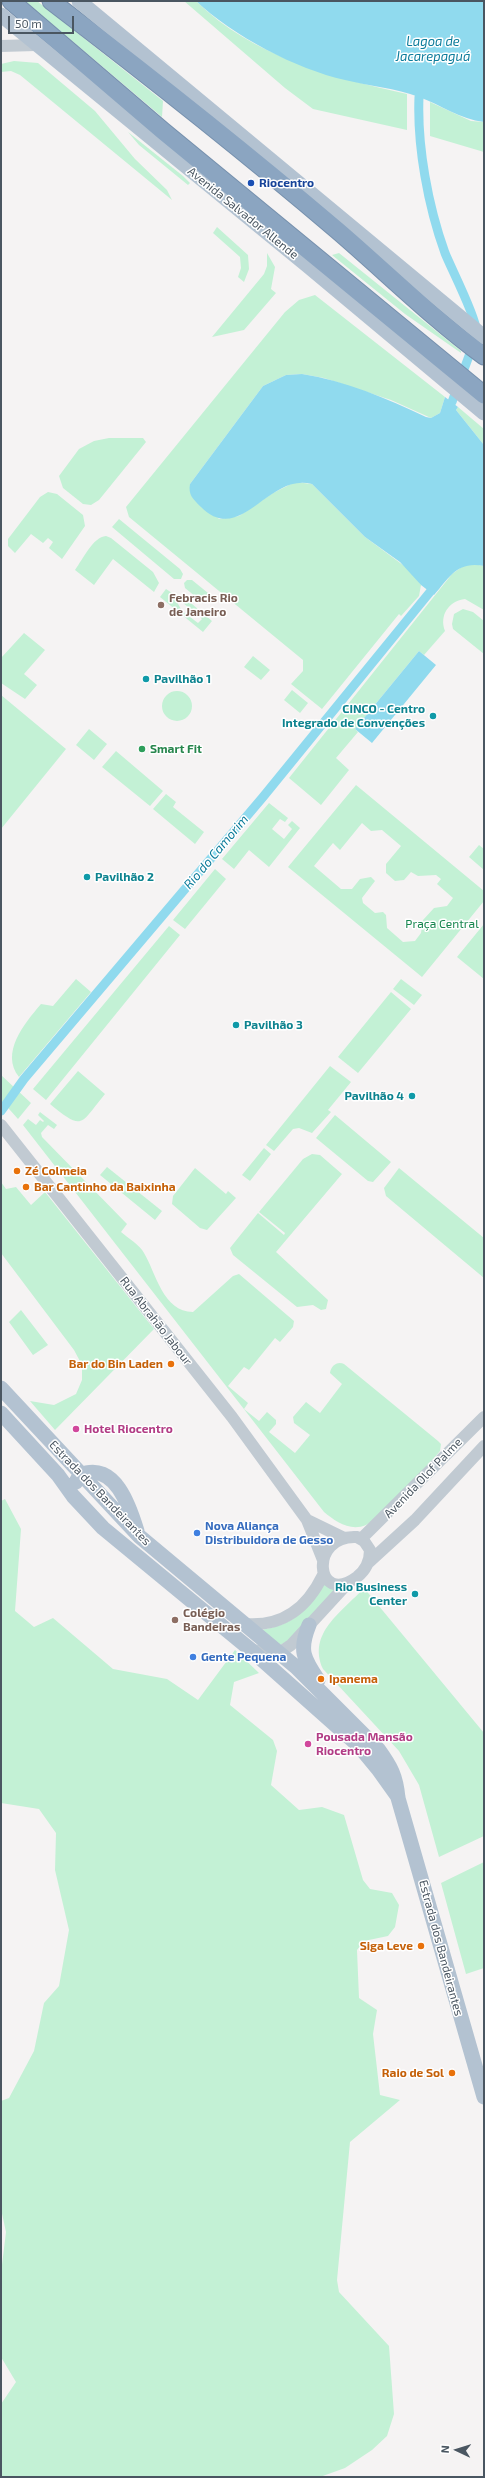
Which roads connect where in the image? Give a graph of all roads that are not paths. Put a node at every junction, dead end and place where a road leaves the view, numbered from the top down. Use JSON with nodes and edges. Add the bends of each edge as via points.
{"nodes":[{"id":1,"x":11,"y":1,"type":"edge"},
{"id":2,"x":51,"y":1,"type":"edge"},
{"id":3,"x":79,"y":1,"type":"edge"},
{"id":4,"x":1,"y":15,"type":"edge"},
{"id":5,"x":36,"y":45,"type":"junction"},
{"id":6,"x":1,"y":46,"type":"edge"},
{"id":7,"x":484,"y":337,"type":"edge"},
{"id":8,"x":484,"y":356,"type":"edge"},
{"id":9,"x":447,"y":373,"type":"junction"},
{"id":10,"x":473,"y":392,"type":"edge"},
{"id":11,"x":484,"y":413,"type":"edge"},
{"id":12,"x":2,"y":1126,"type":"edge"},
{"id":13,"x":1,"y":1388,"type":"edge"},
{"id":14,"x":1,"y":1413,"type":"edge"},
{"id":15,"x":484,"y":1417,"type":"edge"},
{"id":16,"x":484,"y":1446,"type":"edge"},
{"id":17,"x":80,"y":1475,"type":"junction"},
{"id":18,"x":72,"y":1496,"type":"junction"},
{"id":19,"x":307,"y":1520,"type":"junction"},
{"id":20,"x":344,"y":1538,"type":"junction"},
{"id":21,"x":361,"y":1539,"type":"junction"},
{"id":22,"x":323,"y":1560,"type":"junction"},
{"id":23,"x":368,"y":1563,"type":"junction"},
{"id":24,"x":323,"y":1575,"type":"junction"},
{"id":25,"x":348,"y":1583,"type":"junction"},
{"id":26,"x":245,"y":1624,"type":"junction"},
{"id":27,"x":309,"y":1625,"type":"junction"},
{"id":28,"x":251,"y":1650,"type":"junction"},
{"id":29,"x":279,"y":1653,"type":"junction"},
{"id":30,"x":334,"y":1704,"type":"junction"},
{"id":31,"x":398,"y":1798,"type":"junction"},
{"id":32,"x":484,"y":2097,"type":"edge"}],
"edges":[{"from":1,"to":9,"type":"highway","name":"Avenida Salvador Allende"},
{"from":2,"to":8,"type":"highway","via":[[227,139],[337,230],[457,336]]},
{"from":3,"to":7,"type":"main road"},
{"from":4,"to":5,"type":"main road","name":"Avenida Salvador Allende"},
{"from":5,"to":6,"type":"street"},
{"from":5,"to":9,"type":"main road","name":"Avenida Salvador Allende","via":[[308,266]]},
{"from":9,"to":10,"type":"highway","name":"Avenida Salvador Allende"},
{"from":10,"to":11,"type":"main road","name":"Avenida Salvador Allende"},
{"from":12,"to":19,"type":"street","name":"Rua Abrahão Jabour","via":[[232,1417]]},
{"from":13,"to":17,"type":"main road","name":"Estrada dos Bandeirantes"},
{"from":14,"to":18,"type":"main road","name":"Estrada dos Bandeirantes","via":[[58,1475]]},
{"from":15,"to":21,"type":"street","name":"Avenida Olof Palme"},
{"from":16,"to":23,"type":"street","name":"Avenida Olof Palme","via":[[415,1520]]},
{"from":17,"to":18,"type":"main road","via":[[74,1484]]},
{"from":17,"to":26,"type":"main road","name":"Estrada dos Bandeirantes","via":[[86,1472],[97,1473],[114,1482],[130,1508],[139,1536]]},
{"from":18,"to":28,"type":"main road","name":"Estrada dos Bandeirantes","via":[[126,1548]]},
{"from":19,"to":20,"type":"street","name":"Rua Abrahão Jabour"},
{"from":19,"to":22,"type":"street","name":"Rua Abrahão Jabour"},
{"from":20,"to":21,"type":"street"},
{"from":20,"to":22,"type":"street","via":[[333,1545]]},
{"from":21,"to":23,"type":"street","via":[[370,1550]]},
{"from":22,"to":24,"type":"street"},
{"from":23,"to":25,"type":"street","via":[[360,1574]]},
{"from":24,"to":25,"type":"street","via":[[333,1583]]},
{"from":24,"to":26,"type":"street","via":[[314,1591],[293,1612],[271,1624]]},
{"from":25,"to":27,"type":"street"},
{"from":26,"to":29,"type":"main road","name":"Estrada dos Bandeirantes"},
{"from":27,"to":29,"type":"street","via":[[296,1642]]},
{"from":27,"to":30,"type":"main road","via":[[303,1655]]},
{"from":28,"to":29,"type":"street"},
{"from":28,"to":31,"type":"main road","name":"Estrada dos Bandeirantes","via":[[359,1746]]},
{"from":29,"to":30,"type":"main road","name":"Estrada dos Bandeirantes"},
{"from":30,"to":31,"type":"main road","name":"Estrada dos Bandeirantes","via":[[378,1749],[389,1764],[396,1777]]},
{"from":31,"to":32,"type":"main road","name":"Estrada dos Bandeirantes"}]}
